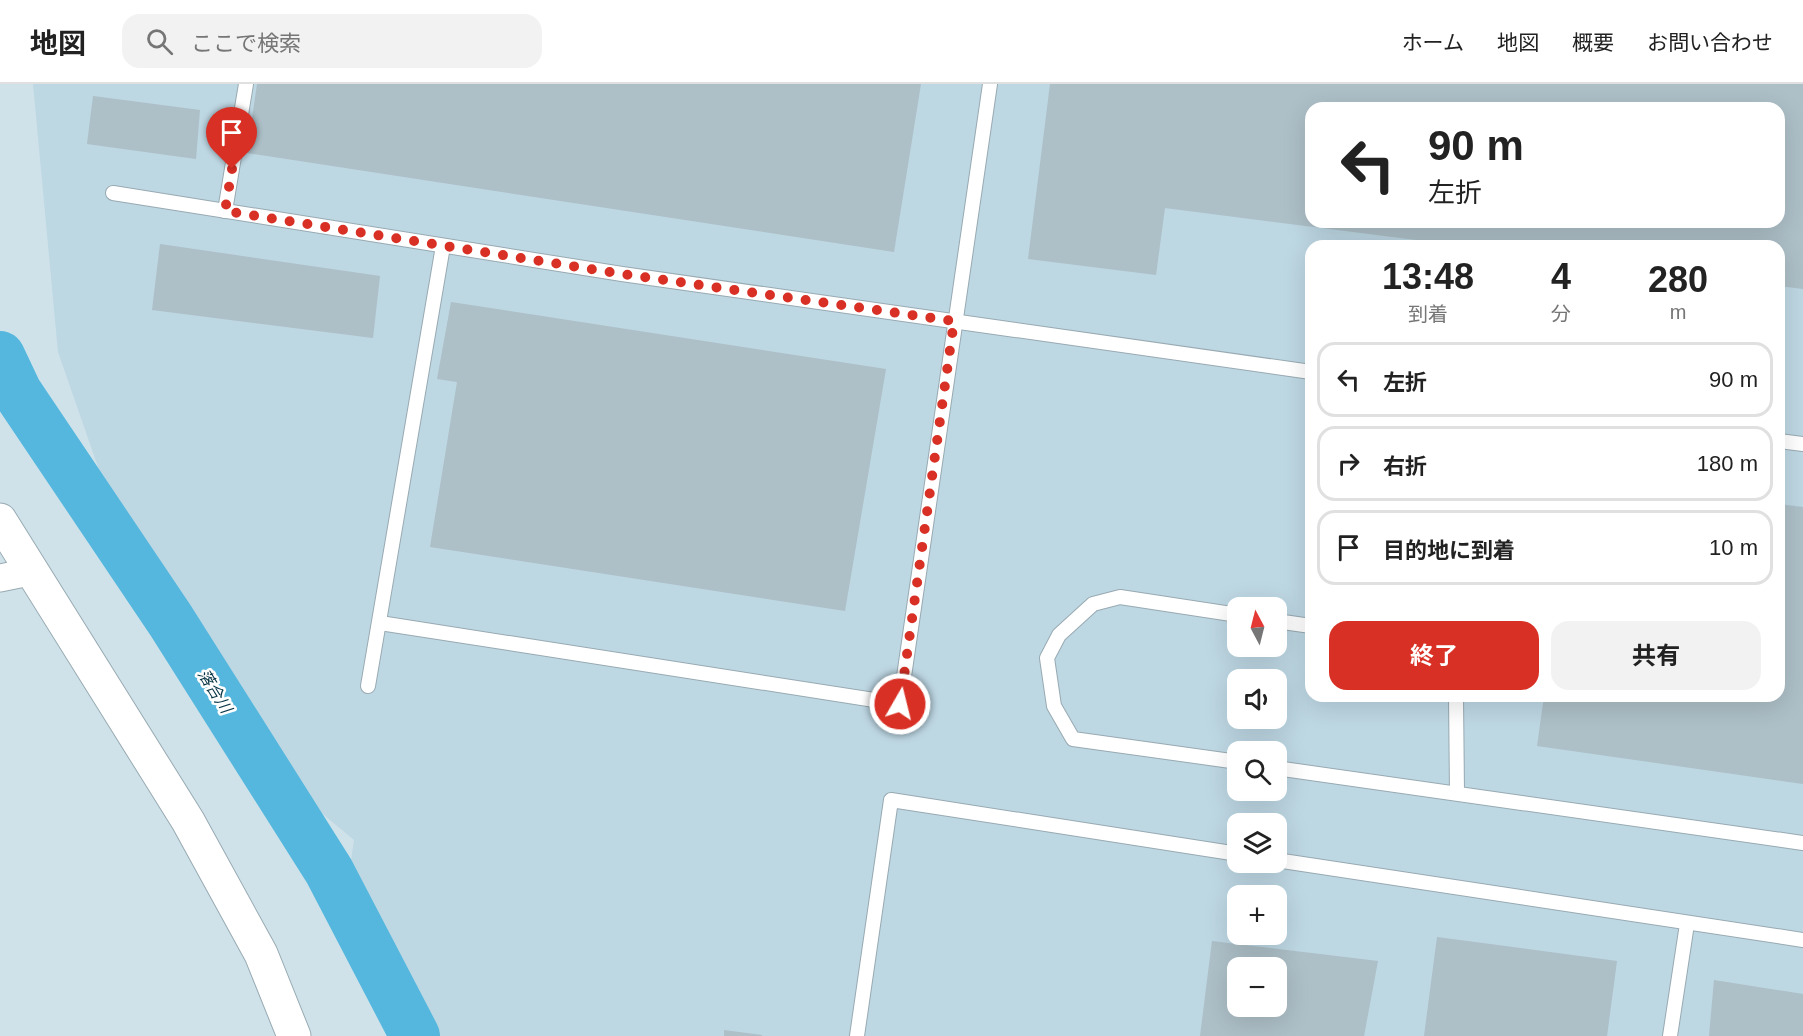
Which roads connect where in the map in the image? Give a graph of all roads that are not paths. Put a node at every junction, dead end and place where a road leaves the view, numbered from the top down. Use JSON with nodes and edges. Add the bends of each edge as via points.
{"nodes":[{"id":1,"x":246,"y":84,"type":"edge"},
{"id":2,"x":990,"y":84,"type":"edge"},
{"id":3,"x":113,"y":193,"type":"dead end"},
{"id":4,"x":225,"y":211,"type":"junction"},
{"id":5,"x":443,"y":246,"type":"junction"},
{"id":6,"x":954,"y":321,"type":"junction"},
{"id":7,"x":1305,"y":371,"type":"edge"},
{"id":8,"x":1785,"y":442,"type":"edge"},
{"id":9,"x":1803,"y":444,"type":"edge"},
{"id":10,"x":0,"y":520,"type":"edge"},
{"id":11,"x":34,"y":571,"type":"junction"},
{"id":12,"x":0,"y":578,"type":"edge"},
{"id":13,"x":1227,"y":613,"type":"edge"},
{"id":14,"x":380,"y":623,"type":"junction"},
{"id":15,"x":1287,"y":623,"type":"edge"},
{"id":16,"x":1305,"y":625,"type":"edge"},
{"id":17,"x":368,"y":686,"type":"dead end"},
{"id":18,"x":1456,"y":702,"type":"edge"},
{"id":19,"x":1227,"y":760,"type":"edge"},
{"id":20,"x":1287,"y":770,"type":"edge"},
{"id":21,"x":1457,"y":793,"type":"junction"},
{"id":22,"x":1803,"y":843,"type":"edge"},
{"id":23,"x":1227,"y":852,"type":"edge"},
{"id":24,"x":1287,"y":862,"type":"edge"},
{"id":25,"x":1687,"y":924,"type":"junction"},
{"id":26,"x":1803,"y":940,"type":"edge"},
{"id":27,"x":294,"y":1036,"type":"edge"},
{"id":28,"x":857,"y":1036,"type":"edge"},
{"id":29,"x":1670,"y":1036,"type":"edge"}],
"edges":[{"from":1,"to":4,"type":"lane"},
{"from":2,"to":6,"type":"lane"},
{"from":3,"to":4,"type":"lane"},
{"from":4,"to":5,"type":"lane"},
{"from":5,"to":6,"type":"lane"},
{"from":5,"to":14,"type":"lane"},
{"from":6,"to":7,"type":"lane"},
{"from":6,"to":14,"type":"lane","via":[[900,704]]},
{"from":8,"to":9,"type":"lane"},
{"from":10,"to":11,"type":"street"},
{"from":11,"to":12,"type":"street"},
{"from":11,"to":27,"type":"street","via":[[194,831],[261,954]]},
{"from":13,"to":19,"type":"lane","via":[[1120,597],[1093,604],[1059,635],[1047,658],[1054,706],[1073,738]]},
{"from":14,"to":17,"type":"lane"},
{"from":15,"to":16,"type":"lane"},
{"from":18,"to":21,"type":"lane"},
{"from":20,"to":21,"type":"lane"},
{"from":21,"to":22,"type":"lane"},
{"from":23,"to":28,"type":"lane","via":[[891,800]]},
{"from":24,"to":25,"type":"lane"},
{"from":25,"to":26,"type":"lane"},
{"from":25,"to":29,"type":"lane"}]}
